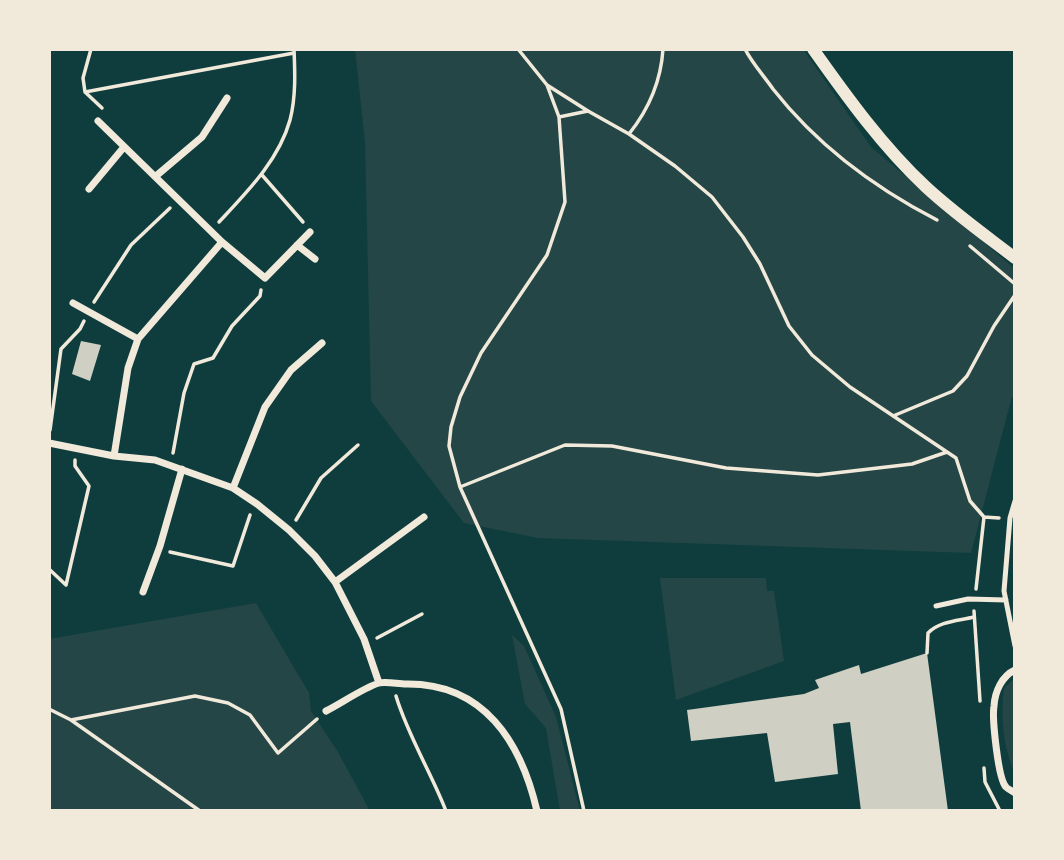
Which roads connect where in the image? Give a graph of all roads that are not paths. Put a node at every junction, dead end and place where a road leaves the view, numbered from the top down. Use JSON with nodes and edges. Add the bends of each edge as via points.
{"nodes":[{"id":1,"x":813,"y":49,"type":"edge"},
{"id":2,"x":227,"y":98,"type":"dead end"},
{"id":3,"x":98,"y":121,"type":"dead end"},
{"id":4,"x":124,"y":146,"type":"junction"},
{"id":5,"x":156,"y":176,"type":"junction"},
{"id":6,"x":89,"y":189,"type":"dead end"},
{"id":7,"x":310,"y":232,"type":"road end"},
{"id":8,"x":222,"y":242,"type":"junction"},
{"id":9,"x":298,"y":245,"type":"junction"},
{"id":10,"x":1015,"y":258,"type":"edge"},
{"id":11,"x":314,"y":259,"type":"dead end"},
{"id":12,"x":73,"y":303,"type":"dead end"},
{"id":13,"x":138,"y":339,"type":"junction"},
{"id":14,"x":322,"y":343,"type":"dead end"},
{"id":15,"x":49,"y":443,"type":"edge"},
{"id":16,"x":114,"y":456,"type":"junction"},
{"id":17,"x":181,"y":469,"type":"junction"},
{"id":18,"x":233,"y":488,"type":"junction"},
{"id":19,"x":1015,"y":501,"type":"edge"},
{"id":20,"x":424,"y":517,"type":"dead end"},
{"id":21,"x":335,"y":582,"type":"junction"},
{"id":22,"x":143,"y":592,"type":"dead end"},
{"id":23,"x":1006,"y":600,"type":"junction"},
{"id":24,"x":936,"y":606,"type":"dead end"},
{"id":25,"x":1015,"y":646,"type":"edge"},
{"id":26,"x":1015,"y":670,"type":"edge"},
{"id":27,"x":379,"y":683,"type":"junction"},
{"id":28,"x":326,"y":711,"type":"road end"},
{"id":29,"x":1015,"y":793,"type":"edge"},
{"id":30,"x":537,"y":811,"type":"edge"}],
"edges":[{"from":1,"to":10,"type":"street","via":[[840,88],[925,186]]},
{"from":2,"to":5,"type":"street","via":[[202,136]]},
{"from":3,"to":4,"type":"street"},
{"from":4,"to":5,"type":"street"},
{"from":4,"to":6,"type":"street"},
{"from":5,"to":8,"type":"street"},
{"from":7,"to":9,"type":"street"},
{"from":8,"to":9,"type":"street","via":[[264,278]]},
{"from":8,"to":13,"type":"street"},
{"from":9,"to":11,"type":"street"},
{"from":12,"to":13,"type":"street"},
{"from":13,"to":16,"type":"street","via":[[128,368]]},
{"from":14,"to":18,"type":"street","via":[[291,370],[265,407]]},
{"from":15,"to":16,"type":"street"},
{"from":16,"to":17,"type":"street","via":[[155,460]]},
{"from":17,"to":18,"type":"street"},
{"from":17,"to":22,"type":"street"},
{"from":18,"to":21,"type":"street","via":[[289,530]]},
{"from":19,"to":23,"type":"lane"},
{"from":20,"to":21,"type":"street"},
{"from":21,"to":27,"type":"street","via":[[366,643]]},
{"from":23,"to":24,"type":"lane"},
{"from":23,"to":25,"type":"lane"},
{"from":26,"to":29,"type":"street","via":[[1000,684],[994,706],[999,775]]},
{"from":27,"to":28,"type":"street"},
{"from":27,"to":30,"type":"street","via":[[426,683],[450,689],[493,717],[518,752]]}]}
